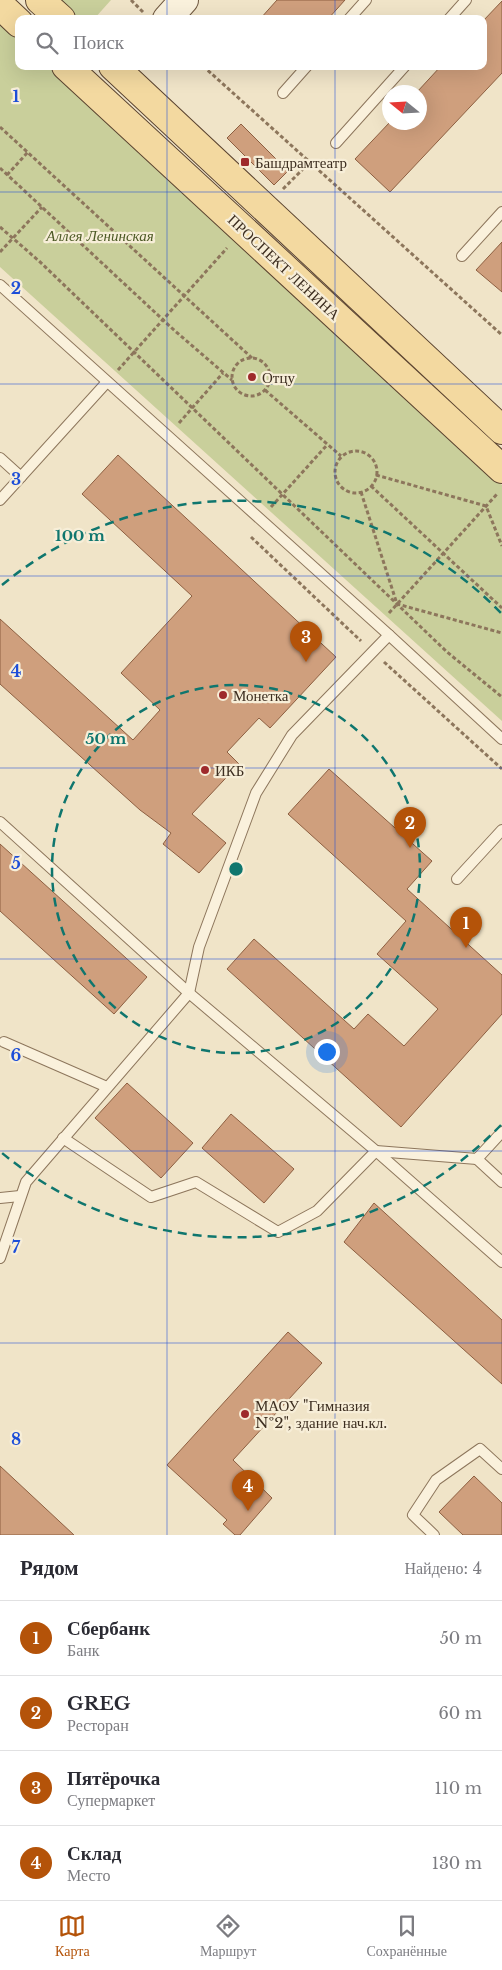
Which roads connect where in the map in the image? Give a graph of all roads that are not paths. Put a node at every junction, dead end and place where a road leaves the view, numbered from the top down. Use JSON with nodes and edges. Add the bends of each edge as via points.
{"nodes":[{"id":1,"x":40,"y":0,"type":"edge"},
{"id":2,"x":184,"y":0,"type":"edge"},
{"id":3,"x":366,"y":0,"type":"edge"},
{"id":4,"x":466,"y":0,"type":"edge"},
{"id":5,"x":0,"y":5,"type":"edge"},
{"id":6,"x":57,"y":15,"type":"edge"},
{"id":7,"x":171,"y":15,"type":"edge"},
{"id":8,"x":353,"y":15,"type":"edge"},
{"id":9,"x":453,"y":15,"type":"edge"},
{"id":10,"x":15,"y":19,"type":"edge"},
{"id":11,"x":70,"y":70,"type":"edge"},
{"id":12,"x":115,"y":70,"type":"edge"},
{"id":13,"x":119,"y":70,"type":"edge"},
{"id":14,"x":303,"y":70,"type":"edge"},
{"id":15,"x":401,"y":70,"type":"edge"},
{"id":16,"x":95,"y":93,"type":"junction"},
{"id":17,"x":283,"y":93,"type":"dead end"},
{"id":18,"x":336,"y":143,"type":"dead end"},
{"id":19,"x":502,"y":212,"type":"edge"},
{"id":20,"x":462,"y":256,"type":"dead end"},
{"id":21,"x":0,"y":285,"type":"edge"},
{"id":22,"x":106,"y":382,"type":"junction"},
{"id":23,"x":502,"y":430,"type":"edge"},
{"id":24,"x":0,"y":458,"type":"edge"},
{"id":25,"x":502,"y":469,"type":"edge"},
{"id":26,"x":21,"y":477,"type":"junction"},
{"id":27,"x":0,"y":500,"type":"edge"},
{"id":28,"x":389,"y":635,"type":"junction"},
{"id":29,"x":502,"y":739,"type":"edge"},
{"id":30,"x":0,"y":822,"type":"edge"},
{"id":31,"x":502,"y":830,"type":"edge"},
{"id":32,"x":457,"y":878,"type":"dead end"},
{"id":33,"x":189,"y":993,"type":"junction"},
{"id":34,"x":4,"y":1042,"type":"dead end"},
{"id":35,"x":107,"y":1087,"type":"junction"},
{"id":36,"x":502,"y":1132,"type":"edge"},
{"id":37,"x":63,"y":1138,"type":"junction"},
{"id":38,"x":376,"y":1151,"type":"junction"},
{"id":39,"x":477,"y":1159,"type":"junction"},
{"id":40,"x":502,"y":1182,"type":"edge"},
{"id":41,"x":20,"y":1196,"type":"junction"},
{"id":42,"x":0,"y":1198,"type":"edge"},
{"id":43,"x":0,"y":1258,"type":"edge"},
{"id":44,"x":502,"y":1262,"type":"edge"},
{"id":45,"x":502,"y":1469,"type":"edge"},
{"id":46,"x":434,"y":1535,"type":"edge"}],
"edges":[{"from":1,"to":6,"type":"main road"},
{"from":2,"to":7,"type":"street"},
{"from":3,"to":8,"type":"lane"},
{"from":4,"to":9,"type":"lane"},
{"from":5,"to":10,"type":"main road"},
{"from":11,"to":16,"type":"main road","name":"ПРОСПЕКТ ЛЕНИНА"},
{"from":12,"to":16,"type":"street"},
{"from":13,"to":23,"type":"main road","name":"ПРОСПЕКТ ЛЕНИНА"},
{"from":14,"to":17,"type":"lane"},
{"from":15,"to":18,"type":"lane"},
{"from":16,"to":25,"type":"main road","name":"ПРОСПЕКТ ЛЕНИНА"},
{"from":19,"to":20,"type":"lane"},
{"from":21,"to":22,"type":"lane"},
{"from":22,"to":26,"type":"lane"},
{"from":22,"to":28,"type":"lane"},
{"from":24,"to":26,"type":"lane"},
{"from":26,"to":27,"type":"lane"},
{"from":28,"to":29,"type":"lane"},
{"from":28,"to":33,"type":"lane","via":[[292,735],[256,793],[200,947]]},
{"from":30,"to":33,"type":"lane"},
{"from":31,"to":32,"type":"lane"},
{"from":33,"to":35,"type":"lane"},
{"from":33,"to":38,"type":"lane"},
{"from":34,"to":35,"type":"lane"},
{"from":35,"to":37,"type":"lane"},
{"from":36,"to":39,"type":"lane"},
{"from":37,"to":38,"type":"lane","via":[[151,1197],[196,1182],[278,1232],[316,1211]]},
{"from":37,"to":41,"type":"lane","via":[[26,1182]]},
{"from":38,"to":39,"type":"lane"},
{"from":38,"to":44,"type":"lane"},
{"from":39,"to":40,"type":"lane"},
{"from":41,"to":42,"type":"lane"},
{"from":41,"to":43,"type":"lane"},
{"from":45,"to":46,"type":"lane","via":[[480,1449],[436,1480],[413,1515]]}]}
